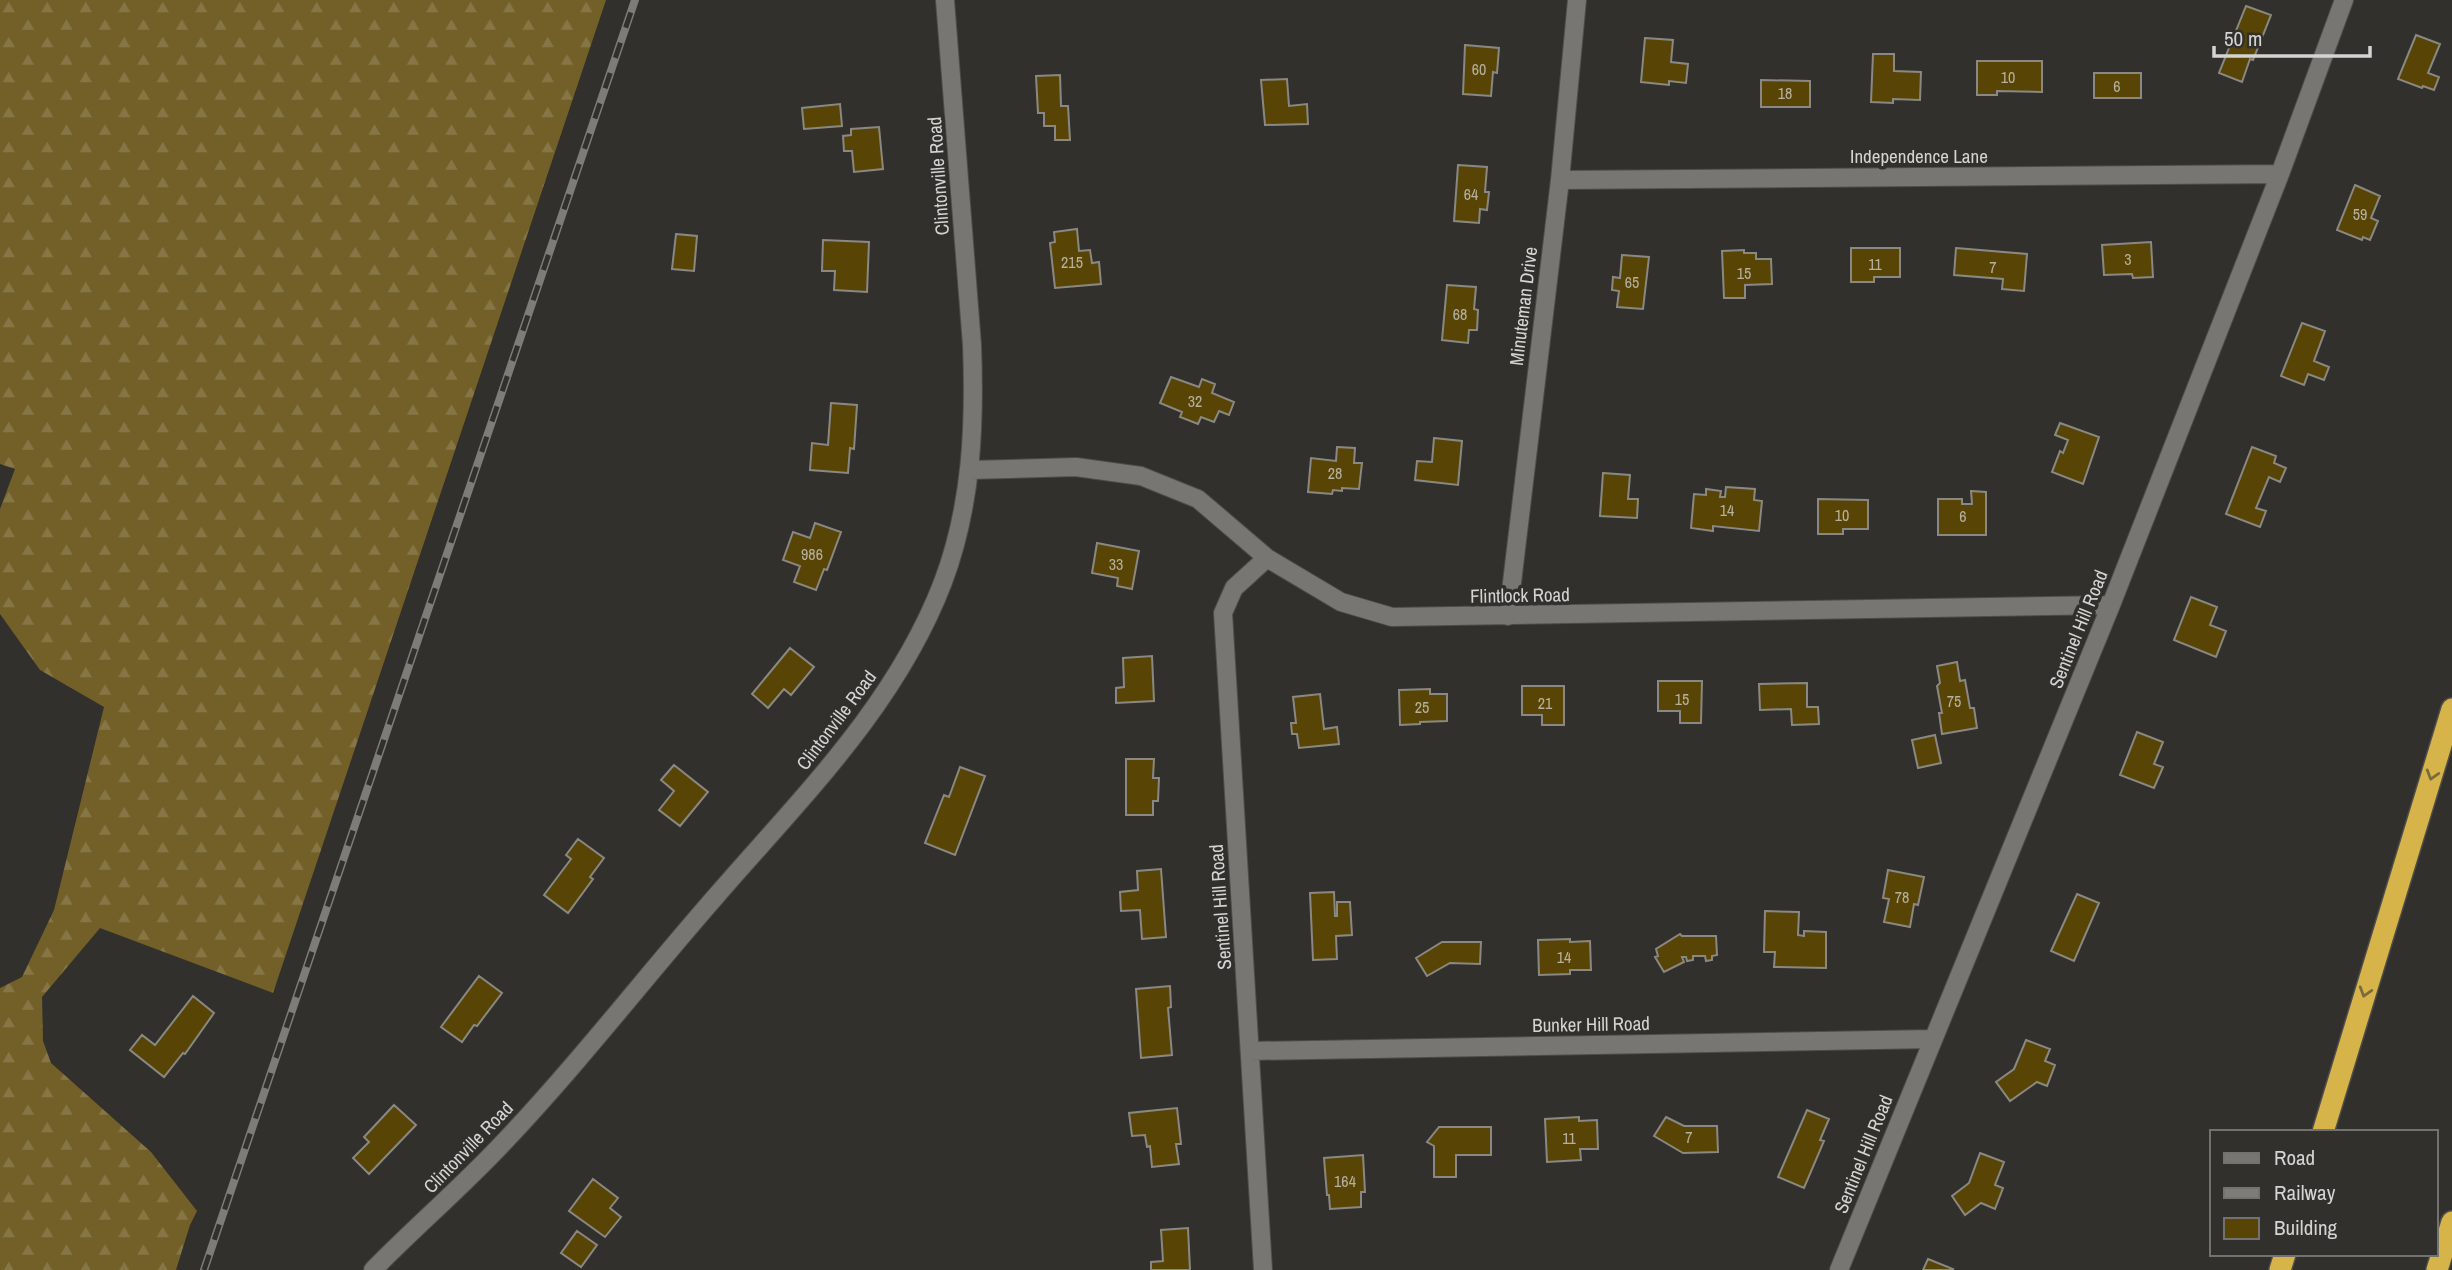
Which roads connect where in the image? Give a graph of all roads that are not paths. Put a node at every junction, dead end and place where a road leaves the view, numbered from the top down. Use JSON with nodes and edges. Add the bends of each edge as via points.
{"nodes":[{"id":1,"x":945,"y":0,"type":"edge"},
{"id":2,"x":1577,"y":0,"type":"edge"},
{"id":3,"x":2344,"y":0,"type":"edge"},
{"id":4,"x":2280,"y":174,"type":"junction"},
{"id":5,"x":1560,"y":180,"type":"junction"},
{"id":6,"x":970,"y":470,"type":"junction"},
{"id":7,"x":1267,"y":558,"type":"junction"},
{"id":8,"x":2111,"y":605,"type":"junction"},
{"id":9,"x":1508,"y":616,"type":"junction"},
{"id":10,"x":2452,"y":709,"type":"edge"},
{"id":11,"x":1932,"y":1039,"type":"junction"},
{"id":12,"x":1250,"y":1051,"type":"junction"},
{"id":13,"x":2324,"y":1130,"type":"edge"},
{"id":14,"x":2452,"y":1222,"type":"edge"},
{"id":15,"x":373,"y":1270,"type":"edge"},
{"id":16,"x":1263,"y":1270,"type":"edge"},
{"id":17,"x":1839,"y":1270,"type":"edge"},
{"id":18,"x":2437,"y":1270,"type":"edge"}],
"edges":[{"from":1,"to":6,"type":"street","name":"Clintonville Road","via":[[972,345]]},
{"from":2,"to":5,"type":"street","name":"Minuteman Drive"},
{"from":3,"to":4,"type":"street","name":"Sentinel Hill Road"},
{"from":4,"to":5,"type":"street","name":"Independence Lane"},
{"from":4,"to":8,"type":"street","name":"Sentinel Hill Road"},
{"from":5,"to":9,"type":"street","name":"Minuteman Drive"},
{"from":6,"to":7,"type":"street","name":"Flintlock Road","via":[[1076,467],[1141,476],[1198,499]]},
{"from":6,"to":15,"type":"street","name":"Clintonville Road","via":[[939,592],[920,634],[865,724],[560,1080],[503,1143]]},
{"from":7,"to":9,"type":"street","name":"Flintlock Road","via":[[1341,602],[1392,617]]},
{"from":7,"to":12,"type":"street","name":"Sentinel Hill Road","via":[[1234,588],[1223,613]]},
{"from":8,"to":9,"type":"street","name":"Flintlock Road"},
{"from":8,"to":11,"type":"street","name":"Sentinel Hill Road"},
{"from":10,"to":13,"type":"highway","one_way":true},
{"from":11,"to":12,"type":"street","name":"Bunker Hill Road"},
{"from":11,"to":17,"type":"street","name":"Sentinel Hill Road"},
{"from":12,"to":16,"type":"street","name":"Sentinel Hill Road"},
{"from":14,"to":18,"type":"highway"}]}
